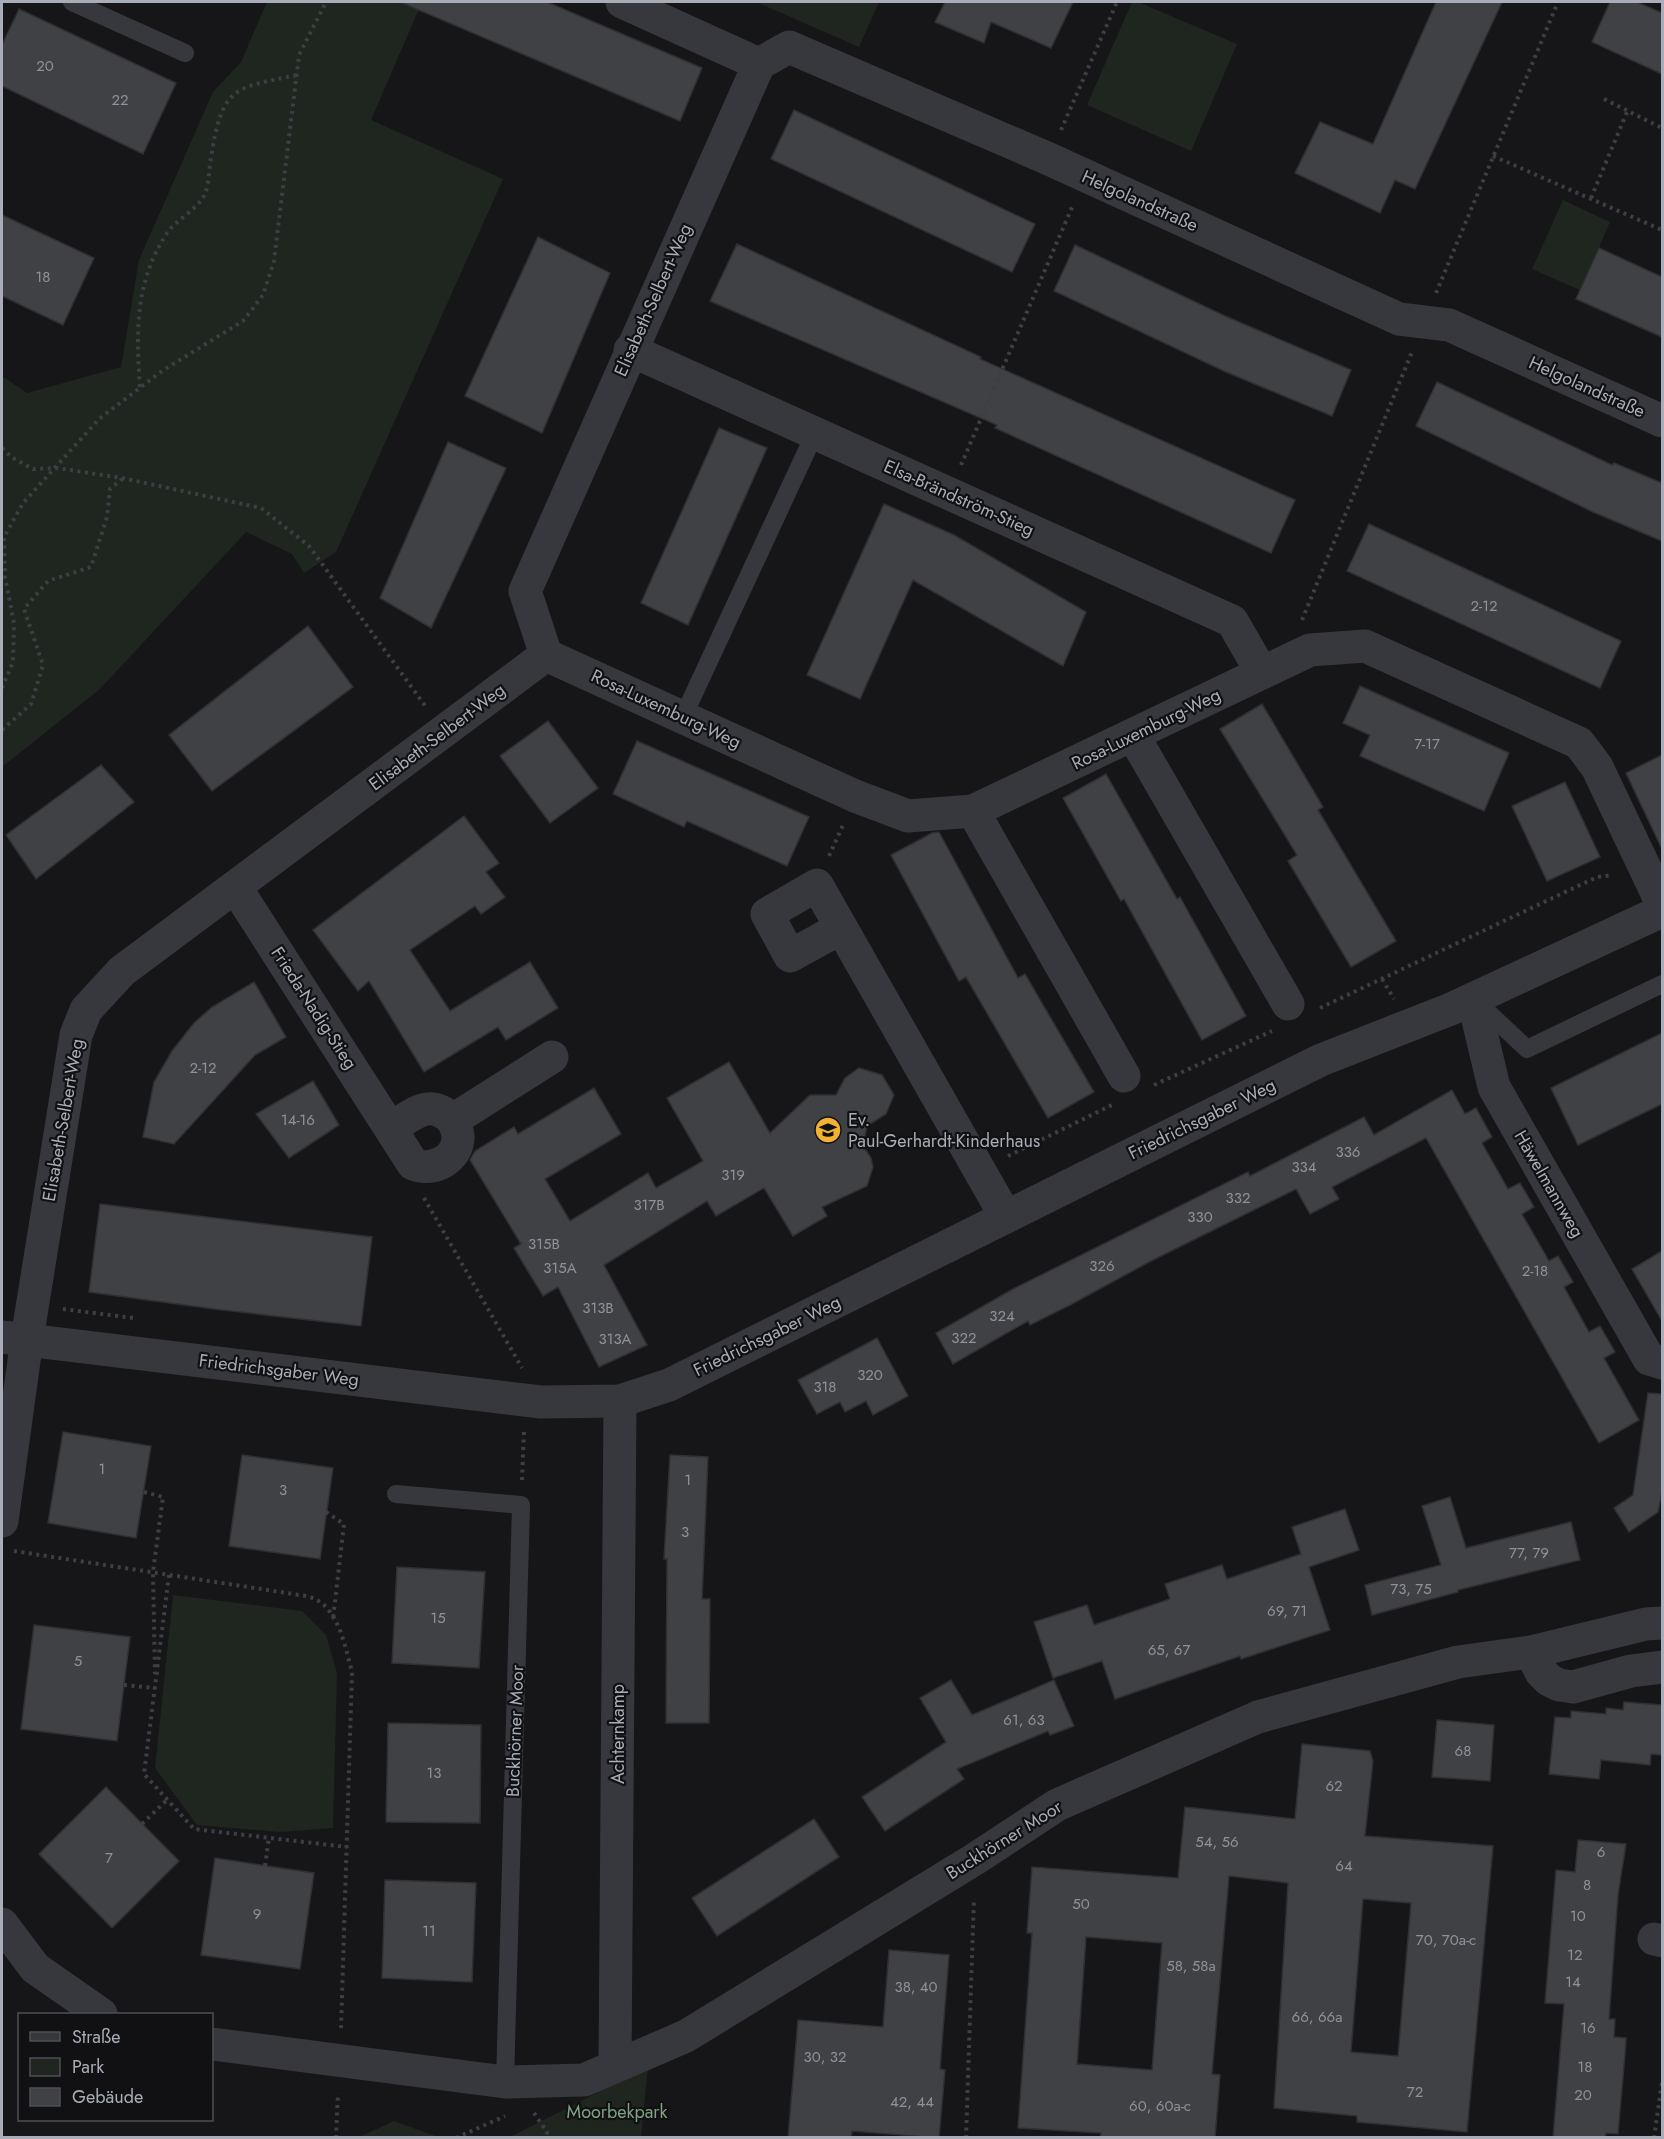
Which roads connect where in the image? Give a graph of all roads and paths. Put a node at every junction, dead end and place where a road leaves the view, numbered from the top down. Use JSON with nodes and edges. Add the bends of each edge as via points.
{"nodes":[{"id":1,"x":72,"y":2,"type":"edge"},
{"id":2,"x":326,"y":2,"type":"edge"},
{"id":3,"x":622,"y":2,"type":"edge"},
{"id":4,"x":1117,"y":2,"type":"edge"},
{"id":5,"x":185,"y":53,"type":"dead end"},
{"id":6,"x":759,"y":64,"type":"junction"},
{"id":7,"x":298,"y":75,"type":"junction"},
{"id":8,"x":1604,"y":99,"type":"dead end"},
{"id":9,"x":1627,"y":112,"type":"junction"},
{"id":10,"x":1662,"y":128,"type":"edge"},
{"id":11,"x":1493,"y":156,"type":"dead end"},
{"id":12,"x":1049,"y":159,"type":"junction"},
{"id":13,"x":1085,"y":177,"type":"junction"},
{"id":14,"x":1591,"y":198,"type":"junction"},
{"id":15,"x":1662,"y":230,"type":"edge"},
{"id":16,"x":630,"y":350,"type":"junction"},
{"id":17,"x":140,"y":387,"type":"junction"},
{"id":18,"x":1662,"y":421,"type":"edge"},
{"id":19,"x":815,"y":433,"type":"junction"},
{"id":20,"x":2,"y":448,"type":"edge"},
{"id":21,"x":57,"y":468,"type":"junction"},
{"id":22,"x":123,"y":478,"type":"junction"},
{"id":23,"x":949,"y":494,"type":"junction"},
{"id":24,"x":3,"y":538,"type":"edge"},
{"id":25,"x":546,"y":655,"type":"junction"},
{"id":26,"x":1262,"y":673,"type":"junction"},
{"id":27,"x":2,"y":688,"type":"edge"},
{"id":28,"x":682,"y":717,"type":"junction"},
{"id":29,"x":2,"y":730,"type":"edge"},
{"id":30,"x":444,"y":733,"type":"junction"},
{"id":31,"x":1133,"y":735,"type":"junction"},
{"id":32,"x":855,"y":796,"type":"junction"},
{"id":33,"x":973,"y":811,"type":"junction"},
{"id":34,"x":1647,"y":871,"type":"junction"},
{"id":35,"x":817,"y":885,"type":"junction"},
{"id":36,"x":236,"y":888,"type":"junction"},
{"id":37,"x":1662,"y":904,"type":"edge"},
{"id":38,"x":1662,"y":911,"type":"edge"},
{"id":39,"x":841,"y":928,"type":"junction"},
{"id":40,"x":1662,"y":984,"type":"edge"},
{"id":41,"x":1473,"y":999,"type":"junction"},
{"id":42,"x":1294,"y":1014,"type":"junction"},
{"id":43,"x":552,"y":1057,"type":"dead end"},
{"id":44,"x":1127,"y":1090,"type":"junction"},
{"id":45,"x":453,"y":1120,"type":"junction"},
{"id":46,"x":391,"y":1128,"type":"junction"},
{"id":47,"x":421,"y":1168,"type":"junction"},
{"id":48,"x":987,"y":1182,"type":"junction"},
{"id":49,"x":1006,"y":1217,"type":"junction"},
{"id":50,"x":32,"y":1305,"type":"junction"},
{"id":51,"x":137,"y":1318,"type":"dead end"},
{"id":52,"x":14,"y":1338,"type":"edge"},
{"id":53,"x":1656,"y":1361,"type":"edge"},
{"id":54,"x":509,"y":1366,"type":"dead end"},
{"id":55,"x":521,"y":1367,"type":"junction"},
{"id":56,"x":533,"y":1390,"type":"junction"},
{"id":57,"x":620,"y":1401,"type":"junction"},
{"id":58,"x":144,"y":1492,"type":"dead end"},
{"id":59,"x":396,"y":1494,"type":"dead end"},
{"id":60,"x":521,"y":1505,"type":"junction"},
{"id":61,"x":326,"y":1512,"type":"dead end"},
{"id":62,"x":7,"y":1536,"type":"edge"},
{"id":63,"x":153,"y":1572,"type":"junction"},
{"id":64,"x":169,"y":1575,"type":"junction"},
{"id":65,"x":333,"y":1620,"type":"junction"},
{"id":66,"x":1662,"y":1623,"type":"edge"},
{"id":67,"x":1531,"y":1652,"type":"junction"},
{"id":68,"x":1662,"y":1667,"type":"edge"},
{"id":69,"x":124,"y":1685,"type":"dead end"},
{"id":70,"x":155,"y":1689,"type":"junction"},
{"id":71,"x":167,"y":1800,"type":"junction"},
{"id":72,"x":142,"y":1824,"type":"dead end"},
{"id":73,"x":269,"y":1838,"type":"junction"},
{"id":74,"x":347,"y":1846,"type":"junction"},
{"id":75,"x":975,"y":1859,"type":"junction"},
{"id":76,"x":265,"y":1866,"type":"dead end"},
{"id":77,"x":2,"y":1924,"type":"edge"},
{"id":78,"x":100,"y":2013,"type":"edge"},
{"id":79,"x":213,"y":2044,"type":"edge"},
{"id":80,"x":340,"y":2060,"type":"junction"},
{"id":81,"x":615,"y":2066,"type":"junction"},
{"id":82,"x":455,"y":2075,"type":"junction"},
{"id":83,"x":567,"y":2080,"type":"junction"},
{"id":84,"x":505,"y":2082,"type":"junction"},
{"id":85,"x":1662,"y":2082,"type":"edge"},
{"id":86,"x":528,"y":2105,"type":"junction"},
{"id":87,"x":336,"y":2138,"type":"edge"},
{"id":88,"x":546,"y":2138,"type":"edge"},
{"id":89,"x":966,"y":2138,"type":"edge"},
{"id":90,"x":1654,"y":2138,"type":"edge"}],
"edges":[{"from":1,"to":5,"type":"lane"},
{"from":2,"to":7,"type":"path","via":[[299,55]]},
{"from":3,"to":6,"type":"street"},
{"from":4,"to":12,"type":"path"},
{"from":6,"to":12,"type":"street","name":"Helgolandstraße","via":[[789,47]]},
{"from":6,"to":16,"type":"street","name":"Elisabeth-Selbert-Weg"},
{"from":7,"to":17,"type":"path","via":[[274,261],[263,295],[243,321]]},
{"from":7,"to":17,"type":"path","via":[[246,85],[228,98],[215,134],[205,194],[167,233],[141,289],[137,350]]},
{"from":8,"to":9,"type":"path"},
{"from":9,"to":10,"type":"path"},
{"from":9,"to":14,"type":"path"},
{"from":11,"to":14,"type":"path"},
{"from":12,"to":13,"type":"street","name":"Helgolandstraße"},
{"from":13,"to":18,"type":"street","name":"Helgolandstraße","via":[[1399,319],[1449,325]]},
{"from":13,"to":23,"type":"path"},
{"from":14,"to":15,"type":"path"},
{"from":16,"to":19,"type":"street","name":"Elsa-Brändström-Stieg"},
{"from":16,"to":25,"type":"street","name":"Elisabeth-Selbert-Weg","via":[[525,591]]},
{"from":17,"to":21,"type":"path","via":[[99,419]]},
{"from":19,"to":23,"type":"street","name":"Elsa-Brändström-Stieg"},
{"from":19,"to":28,"type":"lane"},
{"from":20,"to":21,"type":"path","via":[[33,469]]},
{"from":21,"to":22,"type":"path"},
{"from":21,"to":24,"type":"path","via":[[23,503]]},
{"from":22,"to":29,"type":"path","via":[[110,489],[107,518],[91,567],[48,581],[24,609],[43,665],[31,704]]},
{"from":22,"to":30,"type":"path","via":[[261,508],[309,546]]},
{"from":23,"to":26,"type":"street","name":"Elsa-Brändström-Stieg","via":[[1232,621]]},
{"from":24,"to":27,"type":"path","via":[[5,577],[14,623],[14,662]]},
{"from":25,"to":28,"type":"street","name":"Rosa-Luxemburg-Weg"},
{"from":25,"to":30,"type":"street","name":"Elisabeth-Selbert-Weg"},
{"from":26,"to":31,"type":"street","name":"Rosa-Luxemburg-Weg"},
{"from":26,"to":34,"type":"street","name":"Rosa-Luxemburg-Weg","via":[[1310,650],[1365,646],[1579,743],[1597,766]]},
{"from":28,"to":32,"type":"street","name":"Rosa-Luxemburg-Weg"},
{"from":30,"to":36,"type":"street","name":"Elisabeth-Selbert-Weg"},
{"from":31,"to":33,"type":"street","name":"Rosa-Luxemburg-Weg"},
{"from":31,"to":42,"type":"street"},
{"from":32,"to":33,"type":"street","name":"Rosa-Luxemburg-Weg","via":[[908,816]]},
{"from":32,"to":35,"type":"path"},
{"from":33,"to":44,"type":"street"},
{"from":34,"to":37,"type":"street","name":"Rosa-Luxemburg-Weg"},
{"from":34,"to":42,"type":"path","via":[[1597,877]]},
{"from":35,"to":39,"type":"street"},
{"from":35,"to":39,"type":"street","via":[[766,914],[790,956]]},
{"from":36,"to":46,"type":"street","name":"Frieda-Nadig-Stieg"},
{"from":36,"to":50,"type":"street","name":"Elisabeth-Selbert-Weg","via":[[122,971],[86,1010],[76,1035]]},
{"from":38,"to":41,"type":"street","name":"Friedrichsgaber Weg"},
{"from":39,"to":48,"type":"street"},
{"from":40,"to":41,"type":"lane","via":[[1527,1049]]},
{"from":41,"to":49,"type":"street","name":"Friedrichsgaber Weg","via":[[1321,1060]]},
{"from":41,"to":53,"type":"street","name":"Häwelmannweg","via":[[1494,1087]]},
{"from":42,"to":44,"type":"path"},
{"from":43,"to":45,"type":"street"},
{"from":44,"to":48,"type":"path","via":[[990,1165]]},
{"from":45,"to":46,"type":"street","via":[[441,1108],[432,1107]]},
{"from":45,"to":47,"type":"street","via":[[459,1136],[456,1148],[441,1164]]},
{"from":46,"to":47,"type":"street","name":"Frieda-Nadig-Stieg","via":[[413,1164]]},
{"from":47,"to":55,"type":"path","via":[[422,1194]]},
{"from":48,"to":49,"type":"street"},
{"from":49,"to":57,"type":"street","name":"Friedrichsgaber Weg","via":[[669,1385]]},
{"from":50,"to":51,"type":"path"},
{"from":50,"to":52,"type":"street","name":"Elisabeth-Selbert-Weg"},
{"from":52,"to":56,"type":"street","name":"Friedrichsgaber Weg"},
{"from":52,"to":62,"type":"street"},
{"from":54,"to":55,"type":"path"},
{"from":55,"to":56,"type":"path"},
{"from":55,"to":56,"type":"path"},
{"from":56,"to":57,"type":"street","name":"Friedrichsgaber Weg"},
{"from":56,"to":60,"type":"path"},
{"from":57,"to":81,"type":"street","name":"Achternkamp"},
{"from":58,"to":63,"type":"path","via":[[163,1497]]},
{"from":59,"to":60,"type":"lane"},
{"from":60,"to":84,"type":"lane","name":"Buckhörner Moor"},
{"from":61,"to":65,"type":"path","via":[[344,1524]]},
{"from":62,"to":63,"type":"path"},
{"from":63,"to":64,"type":"path"},
{"from":63,"to":70,"type":"path"},
{"from":64,"to":65,"type":"path","via":[[315,1599]]},
{"from":64,"to":70,"type":"path"},
{"from":65,"to":74,"type":"path","via":[[352,1672]]},
{"from":66,"to":67,"type":"street","name":"Buckhörner Moor"},
{"from":67,"to":68,"type":"street","via":[[1549,1680],[1566,1686]]},
{"from":67,"to":75,"type":"street","name":"Buckhörner Moor","via":[[1458,1662],[1258,1717],[1058,1805]]},
{"from":69,"to":70,"type":"path"},
{"from":70,"to":71,"type":"path","via":[[144,1774]]},
{"from":71,"to":72,"type":"path"},
{"from":71,"to":73,"type":"path","via":[[194,1829]]},
{"from":73,"to":74,"type":"path"},
{"from":73,"to":76,"type":"path"},
{"from":74,"to":80,"type":"path"},
{"from":75,"to":81,"type":"street","name":"Buckhörner Moor","via":[[686,2036]]},
{"from":75,"to":89,"type":"path"},
{"from":77,"to":78,"type":"street","via":[[35,1968]]},
{"from":79,"to":80,"type":"street","name":"Buckhörner Moor"},
{"from":80,"to":82,"type":"street","name":"Buckhörner Moor"},
{"from":80,"to":87,"type":"path"},
{"from":81,"to":83,"type":"street","name":"Buckhörner Moor","via":[[584,2080]]},
{"from":82,"to":84,"type":"street","name":"Buckhörner Moor"},
{"from":82,"to":86,"type":"street"},
{"from":83,"to":84,"type":"street","name":"Buckhörner Moor"},
{"from":83,"to":86,"type":"street"},
{"from":85,"to":90,"type":"path"},
{"from":86,"to":88,"type":"path","via":[[547,2132]]}]}
